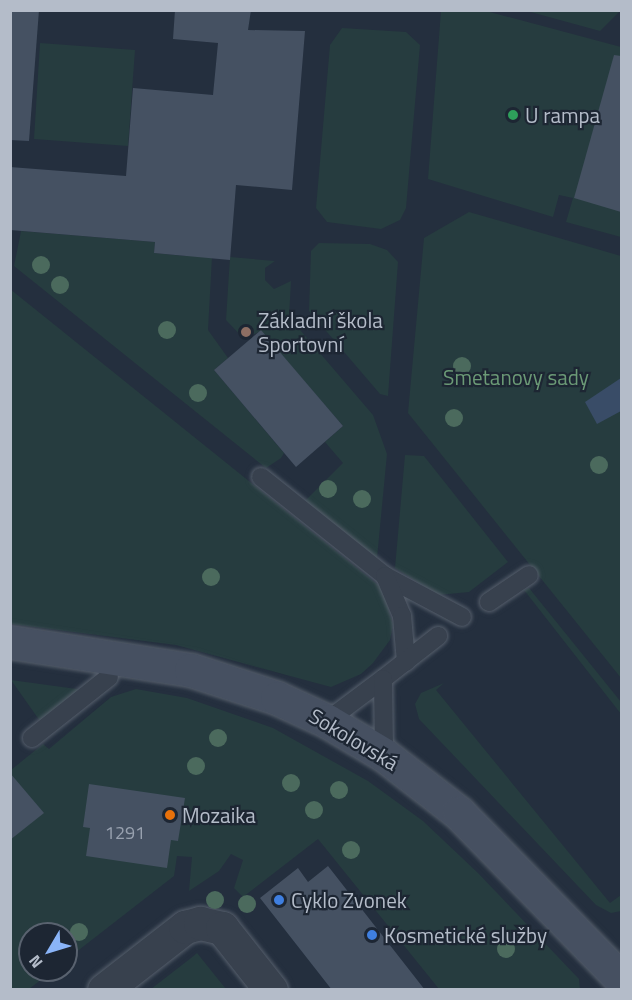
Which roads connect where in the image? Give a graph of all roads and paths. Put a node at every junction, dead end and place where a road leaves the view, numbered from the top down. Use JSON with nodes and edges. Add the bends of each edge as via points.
{"nodes":[{"id":1,"x":261,"y":477,"type":"dead end"},
{"id":2,"x":529,"y":575,"type":"dead end"},
{"id":3,"x":385,"y":576,"type":"junction"},
{"id":4,"x":489,"y":602,"type":"dead end"},
{"id":5,"x":462,"y":617,"type":"dead end"},
{"id":6,"x":438,"y":636,"type":"dead end"},
{"id":7,"x":10,"y":642,"type":"edge"},
{"id":8,"x":405,"y":662,"type":"junction"},
{"id":9,"x":111,"y":666,"type":"junction"},
{"id":10,"x":383,"y":679,"type":"junction"},
{"id":11,"x":327,"y":721,"type":"junction"},
{"id":12,"x":32,"y":738,"type":"dead end"},
{"id":13,"x":384,"y":755,"type":"junction"},
{"id":14,"x":621,"y":980,"type":"edge"},
{"id":15,"x":104,"y":990,"type":"edge"},
{"id":16,"x":271,"y":990,"type":"edge"}],
"edges":[{"from":1,"to":3,"type":"lane"},
{"from":2,"to":4,"type":"lane"},
{"from":3,"to":5,"type":"lane"},
{"from":3,"to":8,"type":"lane","via":[[402,616]]},
{"from":6,"to":8,"type":"lane"},
{"from":7,"to":9,"type":"main road","name":"Sokolovská"},
{"from":8,"to":10,"type":"lane"},
{"from":9,"to":11,"type":"main road","name":"Sokolovská","via":[[218,677]]},
{"from":9,"to":12,"type":"lane"},
{"from":10,"to":11,"type":"lane"},
{"from":10,"to":13,"type":"lane"},
{"from":11,"to":13,"type":"main road","name":"Sokolovská"},
{"from":13,"to":14,"type":"main road","name":"Sokolovská","via":[[459,813]]},
{"from":15,"to":16,"type":"street","via":[[185,927],[200,923],[222,928]]}]}
